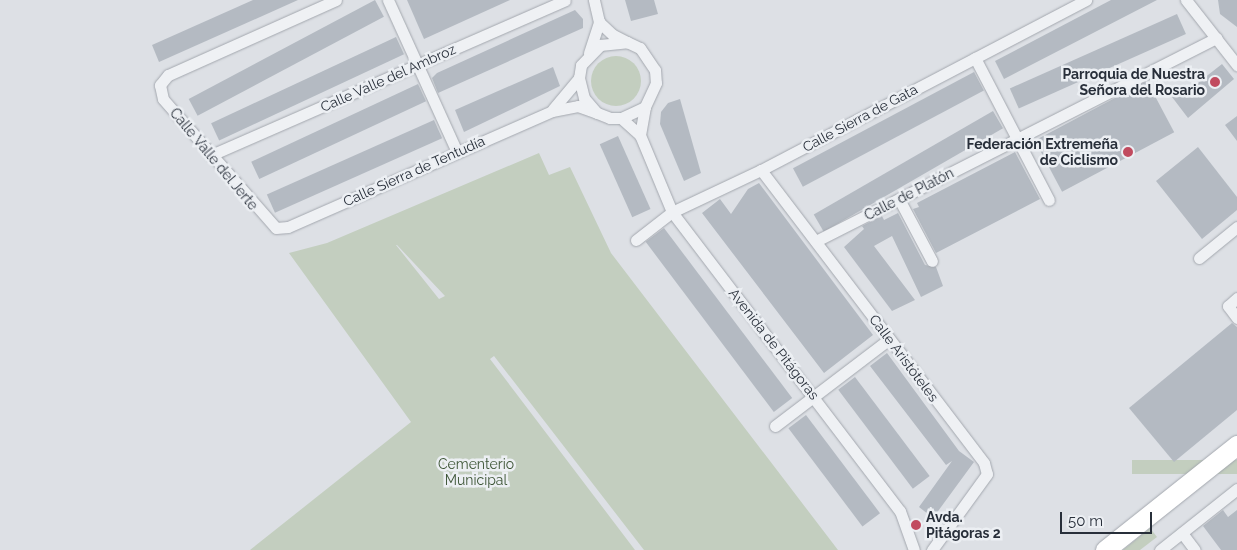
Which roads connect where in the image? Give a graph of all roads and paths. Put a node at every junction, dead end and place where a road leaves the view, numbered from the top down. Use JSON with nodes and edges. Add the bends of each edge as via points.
{"nodes":[{"id":1,"x":336,"y":0,"type":"edge"},
{"id":2,"x":388,"y":0,"type":"edge"},
{"id":3,"x":565,"y":0,"type":"edge"},
{"id":4,"x":594,"y":0,"type":"edge"},
{"id":5,"x":1086,"y":0,"type":"edge"},
{"id":6,"x":1186,"y":0,"type":"edge"},
{"id":7,"x":599,"y":22,"type":"junction"},
{"id":8,"x":1216,"y":38,"type":"junction"},
{"id":9,"x":627,"y":42,"type":"junction"},
{"id":10,"x":589,"y":53,"type":"junction"},
{"id":11,"x":975,"y":58,"type":"junction"},
{"id":12,"x":1237,"y":65,"type":"edge"},
{"id":13,"x":416,"y":66,"type":"junction"},
{"id":14,"x":579,"y":78,"type":"junction"},
{"id":15,"x":645,"y":107,"type":"junction"},
{"id":16,"x":552,"y":111,"type":"junction"},
{"id":17,"x":597,"y":113,"type":"junction"},
{"id":18,"x":621,"y":118,"type":"junction"},
{"id":19,"x":640,"y":135,"type":"junction"},
{"id":20,"x":1019,"y":138,"type":"junction"},
{"id":21,"x":457,"y":152,"type":"junction"},
{"id":22,"x":211,"y":155,"type":"junction"},
{"id":23,"x":761,"y":170,"type":"junction"},
{"id":24,"x":899,"y":199,"type":"junction"},
{"id":25,"x":1049,"y":200,"type":"dead end"},
{"id":26,"x":672,"y":212,"type":"junction"},
{"id":27,"x":1237,"y":227,"type":"edge"},
{"id":28,"x":276,"y":228,"type":"joint"},
{"id":29,"x":636,"y":240,"type":"dead end"},
{"id":30,"x":816,"y":241,"type":"junction"},
{"id":31,"x":1199,"y":258,"type":"dead end"},
{"id":32,"x":932,"y":261,"type":"dead end"},
{"id":33,"x":1237,"y":298,"type":"edge"},
{"id":34,"x":1237,"y":318,"type":"edge"},
{"id":35,"x":889,"y":339,"type":"junction"},
{"id":36,"x":814,"y":396,"type":"junction"},
{"id":37,"x":775,"y":426,"type":"dead end"},
{"id":38,"x":1237,"y":445,"type":"edge"},
{"id":39,"x":1237,"y":489,"type":"edge"},
{"id":40,"x":1182,"y":534,"type":"junction"},
{"id":41,"x":914,"y":550,"type":"edge"},
{"id":42,"x":932,"y":550,"type":"edge"},
{"id":43,"x":1105,"y":550,"type":"edge"},
{"id":44,"x":1160,"y":550,"type":"edge"},
{"id":45,"x":1194,"y":550,"type":"edge"}],
"edges":[{"from":1,"to":22,"type":"street","name":"Calle Valle del Jerte","via":[[168,75],[160,85],[163,99]]},
{"from":2,"to":13,"type":"street"},
{"from":3,"to":13,"type":"street","name":"Calle Valle del Ambroz"},
{"from":4,"to":7,"type":"street"},
{"from":5,"to":11,"type":"street","name":"Calle Sierra de Gata"},
{"from":6,"to":8,"type":"street"},
{"from":7,"to":9,"type":"street","via":[[613,36]]},
{"from":7,"to":10,"type":"street"},
{"from":8,"to":12,"type":"street"},
{"from":8,"to":20,"type":"street","name":"Calle de Platón"},
{"from":9,"to":10,"type":"street","via":[[600,45]]},
{"from":9,"to":15,"type":"street","via":[[640,48],[656,70],[656,84]]},
{"from":10,"to":14,"type":"street","via":[[581,65]]},
{"from":11,"to":20,"type":"street"},
{"from":11,"to":23,"type":"street","name":"Calle Sierra de Gata"},
{"from":13,"to":21,"type":"street"},
{"from":13,"to":22,"type":"street","name":"Calle Valle del Ambroz"},
{"from":14,"to":16,"type":"street","name":"Calle Sierra de Tentudía"},
{"from":14,"to":17,"type":"street","via":[[584,98]]},
{"from":15,"to":18,"type":"street"},
{"from":15,"to":19,"type":"street"},
{"from":16,"to":17,"type":"street","name":"Calle Sierra de Tentudía","via":[[578,106]]},
{"from":16,"to":21,"type":"street","name":"Calle Sierra de Tentudía"},
{"from":17,"to":18,"type":"street"},
{"from":18,"to":19,"type":"street","name":"Avenida de Pitágoras"},
{"from":19,"to":26,"type":"street","name":"Avenida de Pitágoras"},
{"from":20,"to":24,"type":"street","name":"Calle de Platón"},
{"from":20,"to":25,"type":"street"},
{"from":21,"to":28,"type":"street","name":"Calle Sierra de Tentudía","via":[[288,227]]},
{"from":22,"to":28,"type":"street","name":"Calle Valle del Jerte"},
{"from":23,"to":26,"type":"street","name":"Calle Sierra de Gata"},
{"from":23,"to":30,"type":"street","name":"Calle Aristóteles"},
{"from":24,"to":30,"type":"street","name":"Calle de Platón"},
{"from":24,"to":32,"type":"street"},
{"from":26,"to":29,"type":"street","name":"Calle Sierra de Gata"},
{"from":26,"to":36,"type":"street","name":"Avenida de Pitágoras"},
{"from":27,"to":31,"type":"street"},
{"from":30,"to":35,"type":"street","name":"Calle Aristóteles"},
{"from":33,"to":34,"type":"street","via":[[1228,306]]},
{"from":35,"to":36,"type":"street"},
{"from":35,"to":42,"type":"street","name":"Calle Aristóteles","via":[[983,460],[987,474]]},
{"from":36,"to":37,"type":"street"},
{"from":36,"to":41,"type":"street","name":"Avenida de Pitágoras","via":[[900,511]]},
{"from":38,"to":43,"type":"main road"},
{"from":39,"to":40,"type":"street"},
{"from":40,"to":44,"type":"street"},
{"from":40,"to":45,"type":"street"}]}
